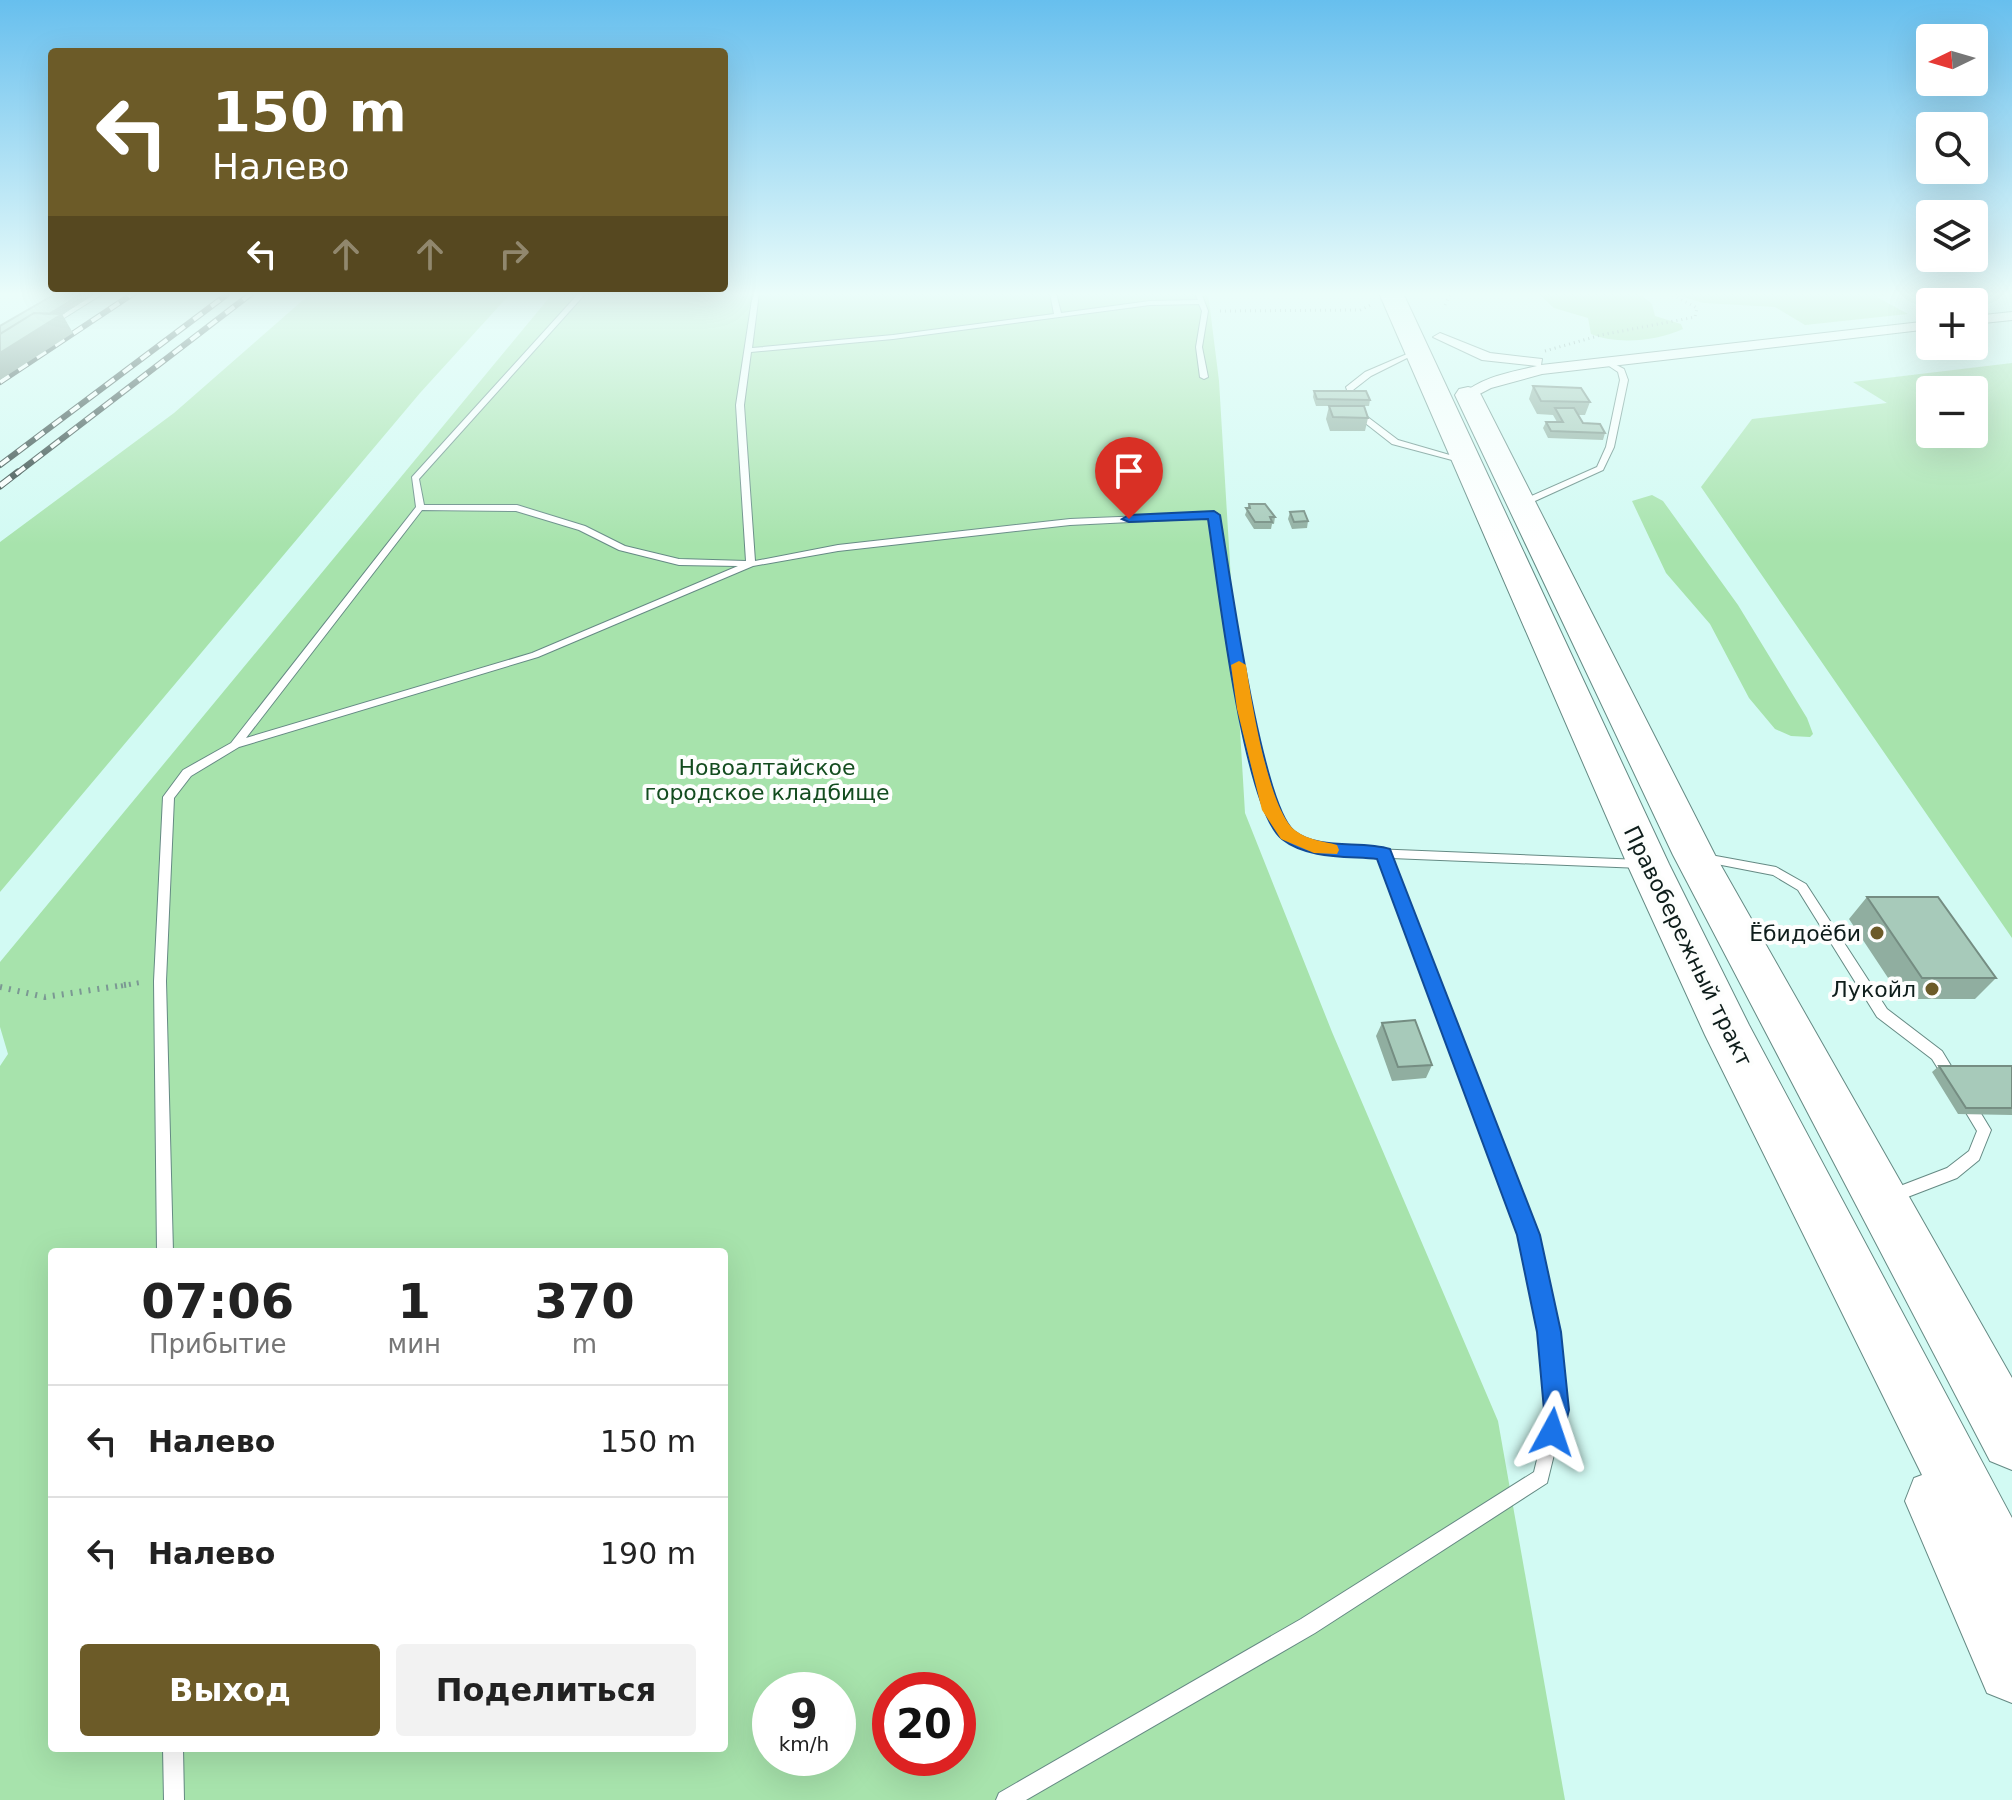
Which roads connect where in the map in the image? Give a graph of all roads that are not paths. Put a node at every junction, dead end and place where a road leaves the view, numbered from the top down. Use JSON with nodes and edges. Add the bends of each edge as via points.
{"nodes":[{"id":1,"x":507,"y":377,"type":"edge"},
{"id":2,"x":745,"y":377,"type":"edge"},
{"id":3,"x":1364,"y":377,"type":"edge"},
{"id":4,"x":1439,"y":377,"type":"edge"},
{"id":5,"x":1453,"y":377,"type":"edge"},
{"id":6,"x":1508,"y":377,"type":"edge"},
{"id":7,"x":1623,"y":377,"type":"edge"},
{"id":8,"x":1468,"y":396,"type":"junction"},
{"id":9,"x":1467,"y":463,"type":"junction"},
{"id":10,"x":1521,"y":504,"type":"junction"},
{"id":11,"x":420,"y":507,"type":"junction"},
{"id":12,"x":751,"y":564,"type":"junction"},
{"id":13,"x":235,"y":745,"type":"junction"},
{"id":14,"x":1384,"y":854,"type":"junction"},
{"id":15,"x":1694,"y":855,"type":"junction"},
{"id":16,"x":1648,"y":864,"type":"junction"},
{"id":17,"x":1729,"y":1035,"type":"junction"},
{"id":18,"x":1882,"y":1200,"type":"junction"},
{"id":19,"x":165,"y":1248,"type":"edge"},
{"id":20,"x":2012,"y":1439,"type":"edge"},
{"id":21,"x":2012,"y":1586,"type":"edge"},
{"id":22,"x":2012,"y":1668,"type":"edge"},
{"id":23,"x":173,"y":1752,"type":"edge"},
{"id":24,"x":174,"y":1800,"type":"edge"},
{"id":25,"x":1006,"y":1800,"type":"edge"}],
"edges":[{"from":1,"to":11,"type":"lane","via":[[415,479]]},
{"from":2,"to":12,"type":"lane","via":[[740,405]]},
{"from":3,"to":9,"type":"lane","via":[[1349,389],[1358,413],[1395,442]]},
{"from":4,"to":9,"type":"highway","name":"Правобережный тракт"},
{"from":5,"to":8,"type":"highway","name":"Правобережный тракт"},
{"from":6,"to":8,"type":"street","via":[[1485,383]]},
{"from":7,"to":10,"type":"lane","via":[[1610,447],[1600,468]]},
{"from":8,"to":10,"type":"highway","name":"Правобережный тракт"},
{"from":9,"to":16,"type":"highway","name":"Правобережный тракт"},
{"from":10,"to":15,"type":"highway","name":"Правобережный тракт"},
{"from":11,"to":12,"type":"lane","via":[[517,508],[665,559]]},
{"from":11,"to":13,"type":"lane"},
{"from":12,"to":13,"type":"lane","via":[[535,655]]},
{"from":12,"to":14,"type":"lane","via":[[838,548],[1055,524],[1214,515],[1245,709],[1270,810],[1288,835],[1314,847]]},
{"from":13,"to":19,"type":"lane","via":[[187,773],[169,797],[160,981]]},
{"from":14,"to":16,"type":"lane"},
{"from":14,"to":25,"type":"lane","via":[[1528,1235],[1549,1332],[1557,1410],[1541,1477],[1308,1626]]},
{"from":15,"to":18,"type":"highway","name":"Правобережный тракт"},
{"from":15,"to":18,"type":"lane","via":[[1776,871],[1802,887],[1882,1013],[1937,1055],[1984,1130],[1974,1155],[1952,1173]]},
{"from":16,"to":17,"type":"highway","name":"Правобережный тракт"},
{"from":17,"to":21,"type":"highway","name":"Правобережный тракт"},
{"from":17,"to":22,"type":"highway"},
{"from":18,"to":20,"type":"highway","name":"Правобережный тракт"},
{"from":23,"to":24,"type":"lane"}]}
